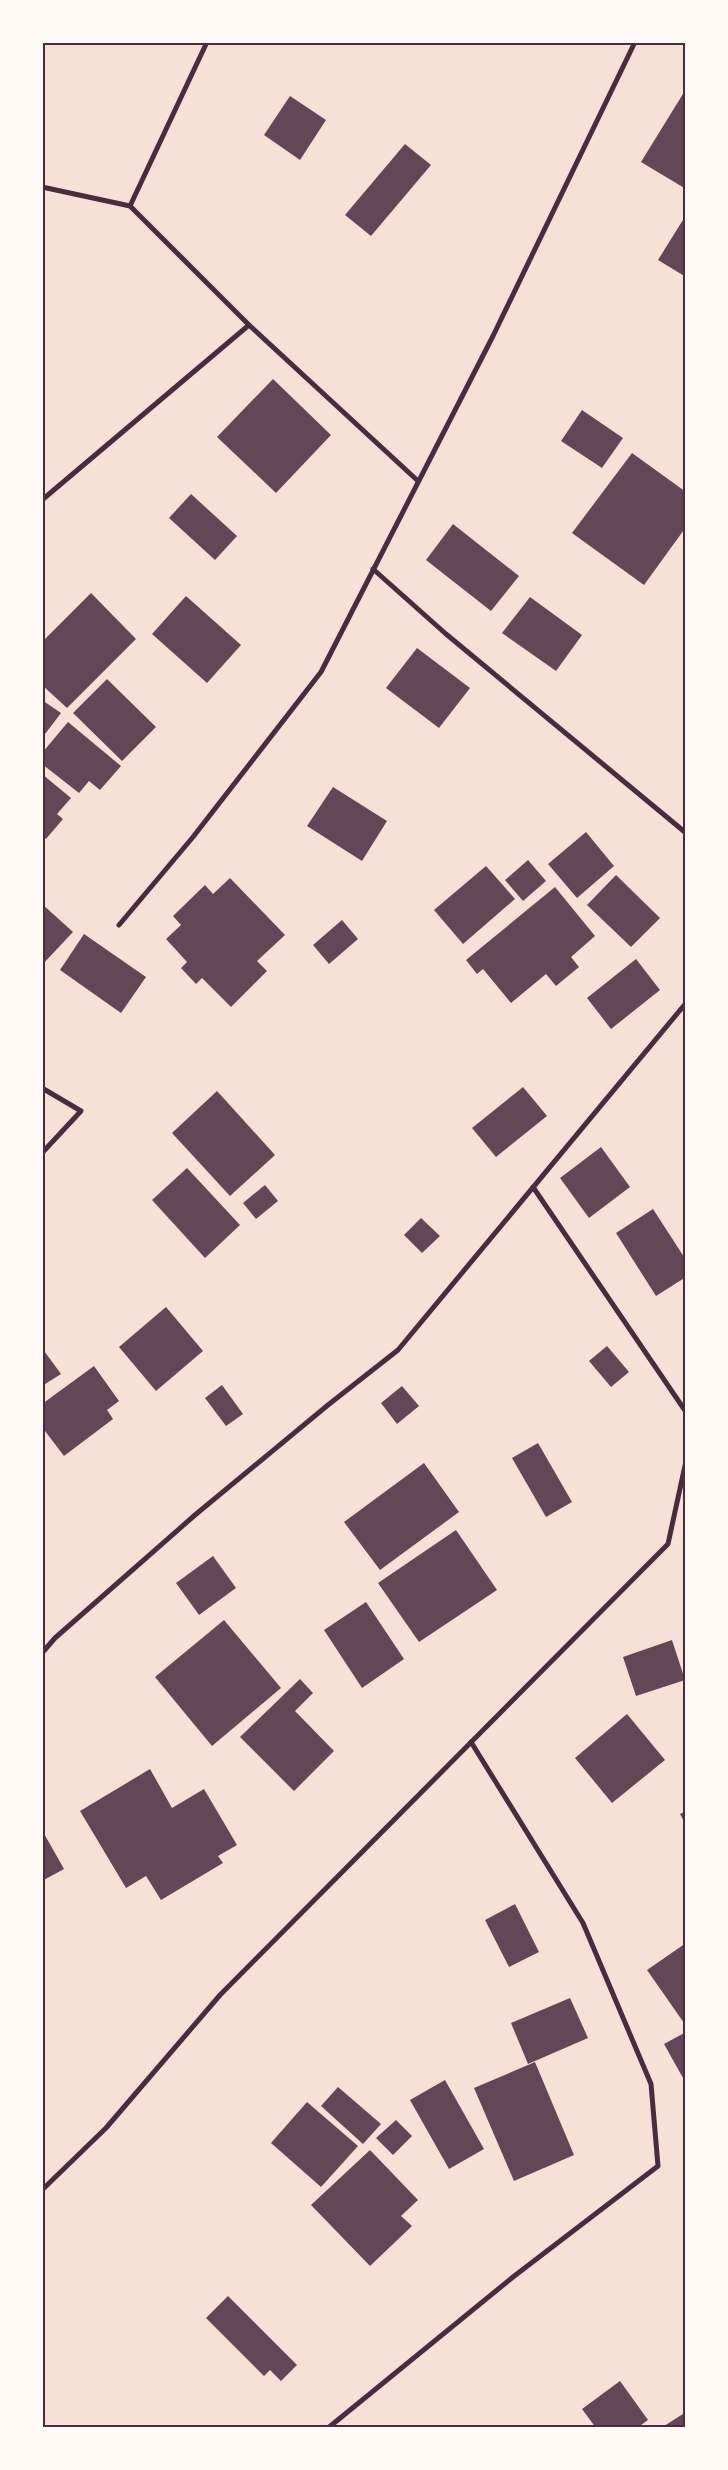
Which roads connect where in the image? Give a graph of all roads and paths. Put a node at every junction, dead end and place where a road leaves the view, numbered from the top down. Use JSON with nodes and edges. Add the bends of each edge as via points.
{"nodes":[{"id":1,"x":207,"y":42,"type":"edge"},
{"id":2,"x":635,"y":42,"type":"edge"},
{"id":3,"x":42,"y":188,"type":"edge"},
{"id":4,"x":130,"y":206,"type":"junction"},
{"id":5,"x":249,"y":325,"type":"junction"},
{"id":6,"x":418,"y":481,"type":"junction"},
{"id":7,"x":42,"y":500,"type":"edge"},
{"id":8,"x":373,"y":569,"type":"junction"},
{"id":9,"x":686,"y":833,"type":"edge"},
{"id":10,"x":119,"y":925,"type":"dead end"},
{"id":11,"x":686,"y":1003,"type":"edge"},
{"id":12,"x":42,"y":1088,"type":"edge"},
{"id":13,"x":42,"y":1153,"type":"edge"},
{"id":14,"x":533,"y":1187,"type":"junction"},
{"id":15,"x":686,"y":1412,"type":"edge"},
{"id":16,"x":686,"y":1461,"type":"edge"},
{"id":17,"x":42,"y":1652,"type":"edge"},
{"id":18,"x":471,"y":1742,"type":"junction"},
{"id":19,"x":42,"y":2190,"type":"edge"},
{"id":20,"x":328,"y":2428,"type":"edge"}],
"edges":[{"from":1,"to":4,"type":"street"},
{"from":2,"to":6,"type":"street","via":[[493,336]]},
{"from":3,"to":4,"type":"street"},
{"from":4,"to":5,"type":"street"},
{"from":5,"to":6,"type":"street"},
{"from":5,"to":7,"type":"street"},
{"from":6,"to":8,"type":"street"},
{"from":8,"to":9,"type":"street","via":[[446,634]]},
{"from":8,"to":10,"type":"street","via":[[321,672],[193,837]]},
{"from":11,"to":14,"type":"street"},
{"from":12,"to":13,"type":"street","via":[[81,1111]]},
{"from":14,"to":15,"type":"street"},
{"from":14,"to":17,"type":"street","via":[[398,1350],[195,1515]]},
{"from":16,"to":18,"type":"street","via":[[668,1544]]},
{"from":18,"to":19,"type":"street","via":[[220,1995],[106,2128]]},
{"from":18,"to":20,"type":"street","via":[[583,1923],[651,2084],[658,2166],[513,2277]]}]}
